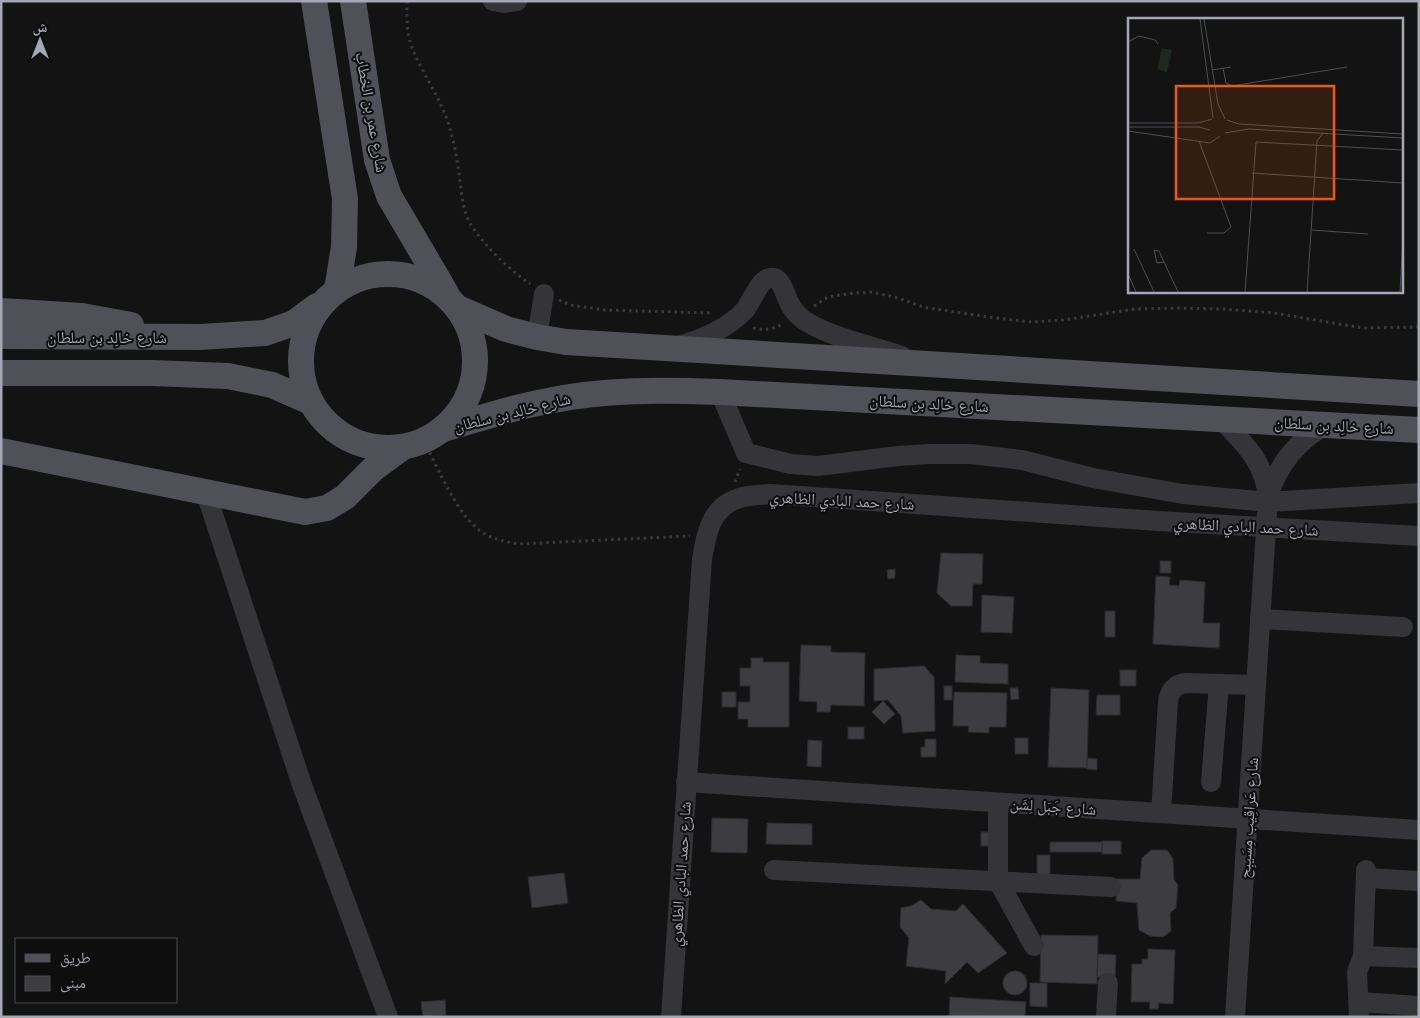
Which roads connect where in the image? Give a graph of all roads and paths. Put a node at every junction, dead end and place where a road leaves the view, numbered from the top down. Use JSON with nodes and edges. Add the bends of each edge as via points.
{"nodes":[{"id":1,"x":314,"y":1,"type":"edge"},
{"id":2,"x":353,"y":1,"type":"edge"},
{"id":3,"x":407,"y":1,"type":"edge"},
{"id":4,"x":493,"y":1,"type":"edge"},
{"id":5,"x":517,"y":1,"type":"edge"},
{"id":6,"x":544,"y":294,"type":"junction"},
{"id":7,"x":330,"y":296,"type":"junction"},
{"id":8,"x":454,"y":303,"type":"junction"},
{"id":9,"x":1,"y":311,"type":"edge"},
{"id":10,"x":799,"y":316,"type":"junction"},
{"id":11,"x":732,"y":321,"type":"junction"},
{"id":12,"x":1419,"y":327,"type":"edge"},
{"id":13,"x":1,"y":336,"type":"edge"},
{"id":14,"x":200,"y":337,"type":"junction"},
{"id":15,"x":537,"y":337,"type":"junction"},
{"id":16,"x":671,"y":348,"type":"junction"},
{"id":17,"x":925,"y":364,"type":"junction"},
{"id":18,"x":1,"y":373,"type":"edge"},
{"id":19,"x":720,"y":392,"type":"junction"},
{"id":20,"x":1419,"y":394,"type":"edge"},
{"id":21,"x":311,"y":402,"type":"junction"},
{"id":22,"x":1220,"y":418,"type":"junction"},
{"id":23,"x":1328,"y":424,"type":"junction"},
{"id":24,"x":1419,"y":430,"type":"edge"},
{"id":25,"x":423,"y":439,"type":"junction"},
{"id":26,"x":1,"y":451,"type":"edge"},
{"id":27,"x":206,"y":493,"type":"junction"},
{"id":28,"x":1419,"y":493,"type":"edge"},
{"id":29,"x":1268,"y":499,"type":"junction"},
{"id":30,"x":1266,"y":526,"type":"junction"},
{"id":31,"x":706,"y":536,"type":"junction"},
{"id":32,"x":1419,"y":536,"type":"edge"},
{"id":33,"x":1260,"y":619,"type":"junction"},
{"id":34,"x":1403,"y":627,"type":"dead end"},
{"id":35,"x":1219,"y":684,"type":"junction"},
{"id":36,"x":1256,"y":685,"type":"junction"},
{"id":37,"x":686,"y":782,"type":"junction"},
{"id":38,"x":1211,"y":782,"type":"dead end"},
{"id":39,"x":998,"y":803,"type":"junction"},
{"id":40,"x":1161,"y":813,"type":"junction"},
{"id":41,"x":1247,"y":819,"type":"junction"},
{"id":42,"x":1419,"y":830,"type":"edge"},
{"id":43,"x":774,"y":870,"type":"dead end"},
{"id":44,"x":998,"y":881,"type":"junction"},
{"id":45,"x":1419,"y":881,"type":"edge"},
{"id":46,"x":1111,"y":887,"type":"dead end"},
{"id":47,"x":1034,"y":946,"type":"dead end"},
{"id":48,"x":1363,"y":956,"type":"junction"},
{"id":49,"x":1419,"y":958,"type":"edge"},
{"id":50,"x":1108,"y":983,"type":"dead end"},
{"id":51,"x":1419,"y":1006,"type":"edge"},
{"id":52,"x":1359,"y":1009,"type":"edge"},
{"id":53,"x":388,"y":1017,"type":"edge"},
{"id":54,"x":671,"y":1017,"type":"edge"},
{"id":55,"x":1106,"y":1017,"type":"edge"},
{"id":56,"x":1235,"y":1017,"type":"edge"}],
"edges":[{"from":1,"to":7,"type":"main road","via":[[344,199],[344,247]]},
{"from":2,"to":8,"type":"main road","name":"شارع عمر بن الخطاب","via":[[377,160],[389,196]]},
{"from":3,"to":6,"type":"path","via":[[406,24],[412,48],[450,129],[461,196],[470,224],[492,252]]},
{"from":4,"to":5,"type":"street"},
{"from":6,"to":11,"type":"path","via":[[570,305],[605,310],[714,313]]},
{"from":6,"to":15,"type":"street"},
{"from":7,"to":8,"type":"main road","via":[[358,278],[397,274],[428,283]]},
{"from":7,"to":14,"type":"main road","name":"شارع خالِد بن سلطان","via":[[281,329]]},
{"from":7,"to":21,"type":"main road","via":[[311,319],[303,339],[300,360],[303,382]]},
{"from":8,"to":15,"type":"main road","via":[[506,329]]},
{"from":8,"to":25,"type":"main road","via":[[472,333],[476,359],[473,385],[462,409]]},
{"from":9,"to":14,"type":"main road","via":[[82,316]]},
{"from":10,"to":11,"type":"path","via":[[768,329]]},
{"from":10,"to":11,"type":"street","via":[[781,284],[770,278],[762,282],[744,310]]},
{"from":10,"to":12,"type":"path","via":[[828,297],[872,292],[923,307],[1032,322],[1135,309],[1176,308],[1274,313],[1363,328]]},
{"from":10,"to":17,"type":"street","via":[[825,331]]},
{"from":11,"to":16,"type":"street","via":[[703,337]]},
{"from":13,"to":14,"type":"main road","name":"شارع خالِد بن سلطان"},
{"from":15,"to":16,"type":"main road","via":[[566,342]]},
{"from":16,"to":17,"type":"main road"},
{"from":17,"to":20,"type":"main road"},
{"from":18,"to":21,"type":"main road","via":[[228,376],[272,385]]},
{"from":19,"to":22,"type":"main road","name":"شارع خالِد بن سلطان"},
{"from":19,"to":25,"type":"main road","name":"شارع خالِد بن سلطان","via":[[606,392],[547,401]]},
{"from":19,"to":29,"type":"street","via":[[746,453],[791,464],[818,466],[906,456],[971,454],[1022,460],[1093,478],[1183,494]]},
{"from":21,"to":25,"type":"main road","via":[[323,420],[340,434],[359,443],[381,448]]},
{"from":22,"to":23,"type":"main road","name":"شارع خالِد بن سلطان"},
{"from":22,"to":29,"type":"street","name":"شارع عَراقِيب مِسَيبِح","via":[[1256,458],[1266,483]]},
{"from":23,"to":24,"type":"main road","name":"شارع خالِد بن سلطان"},
{"from":23,"to":29,"type":"street","name":"شارع عَراقِيب مِسَيبِح","via":[[1294,448],[1278,471]]},
{"from":25,"to":27,"type":"main road","via":[[373,469],[345,497],[327,508],[305,512]]},
{"from":25,"to":31,"type":"path","via":[[459,508],[484,534],[501,541],[519,544]]},
{"from":26,"to":27,"type":"main road"},
{"from":27,"to":53,"type":"street","via":[[302,785]]},
{"from":28,"to":29,"type":"street"},
{"from":29,"to":30,"type":"street","name":"شارع عَراقِيب مِسَيبِح"},
{"from":30,"to":31,"type":"street","name":"شارع حمد البادي الظاهري","via":[[771,494],[742,497],[725,505],[713,517]]},
{"from":30,"to":32,"type":"street","name":"شارع حمد البادي الظاهري"},
{"from":30,"to":33,"type":"street","name":"شارع عَراقِيب مِسَيبِح"},
{"from":31,"to":37,"type":"street","name":"شارع حمد البادي الظاهري"},
{"from":33,"to":34,"type":"street"},
{"from":33,"to":36,"type":"street","name":"شارع عَراقِيب مِسَيبِح"},
{"from":35,"to":36,"type":"street"},
{"from":35,"to":38,"type":"street"},
{"from":35,"to":40,"type":"street","via":[[1181,684],[1168,697]]},
{"from":36,"to":41,"type":"street","name":"شارع عَراقِيب مِسَيبِح"},
{"from":37,"to":39,"type":"street","name":"شارع جَبَل لِشَن"},
{"from":37,"to":54,"type":"street","name":"شارع حمد البادي الظاهري"},
{"from":39,"to":40,"type":"street","name":"شارع جَبَل لِشَن"},
{"from":39,"to":44,"type":"street"},
{"from":40,"to":41,"type":"street","name":"شارع جَبَل لِشَن"},
{"from":41,"to":42,"type":"street","name":"شارع جَبَل لِشَن"},
{"from":41,"to":56,"type":"street","name":"شارع عَراقِيب مِسَيبِح"},
{"from":43,"to":44,"type":"street"},
{"from":44,"to":46,"type":"street"},
{"from":44,"to":47,"type":"street"},
{"from":45,"to":48,"type":"street","via":[[1366,874]]},
{"from":48,"to":49,"type":"street"},
{"from":48,"to":52,"type":"street","via":[[1358,972]]},
{"from":50,"to":55,"type":"street"},
{"from":51,"to":52,"type":"street"}]}
